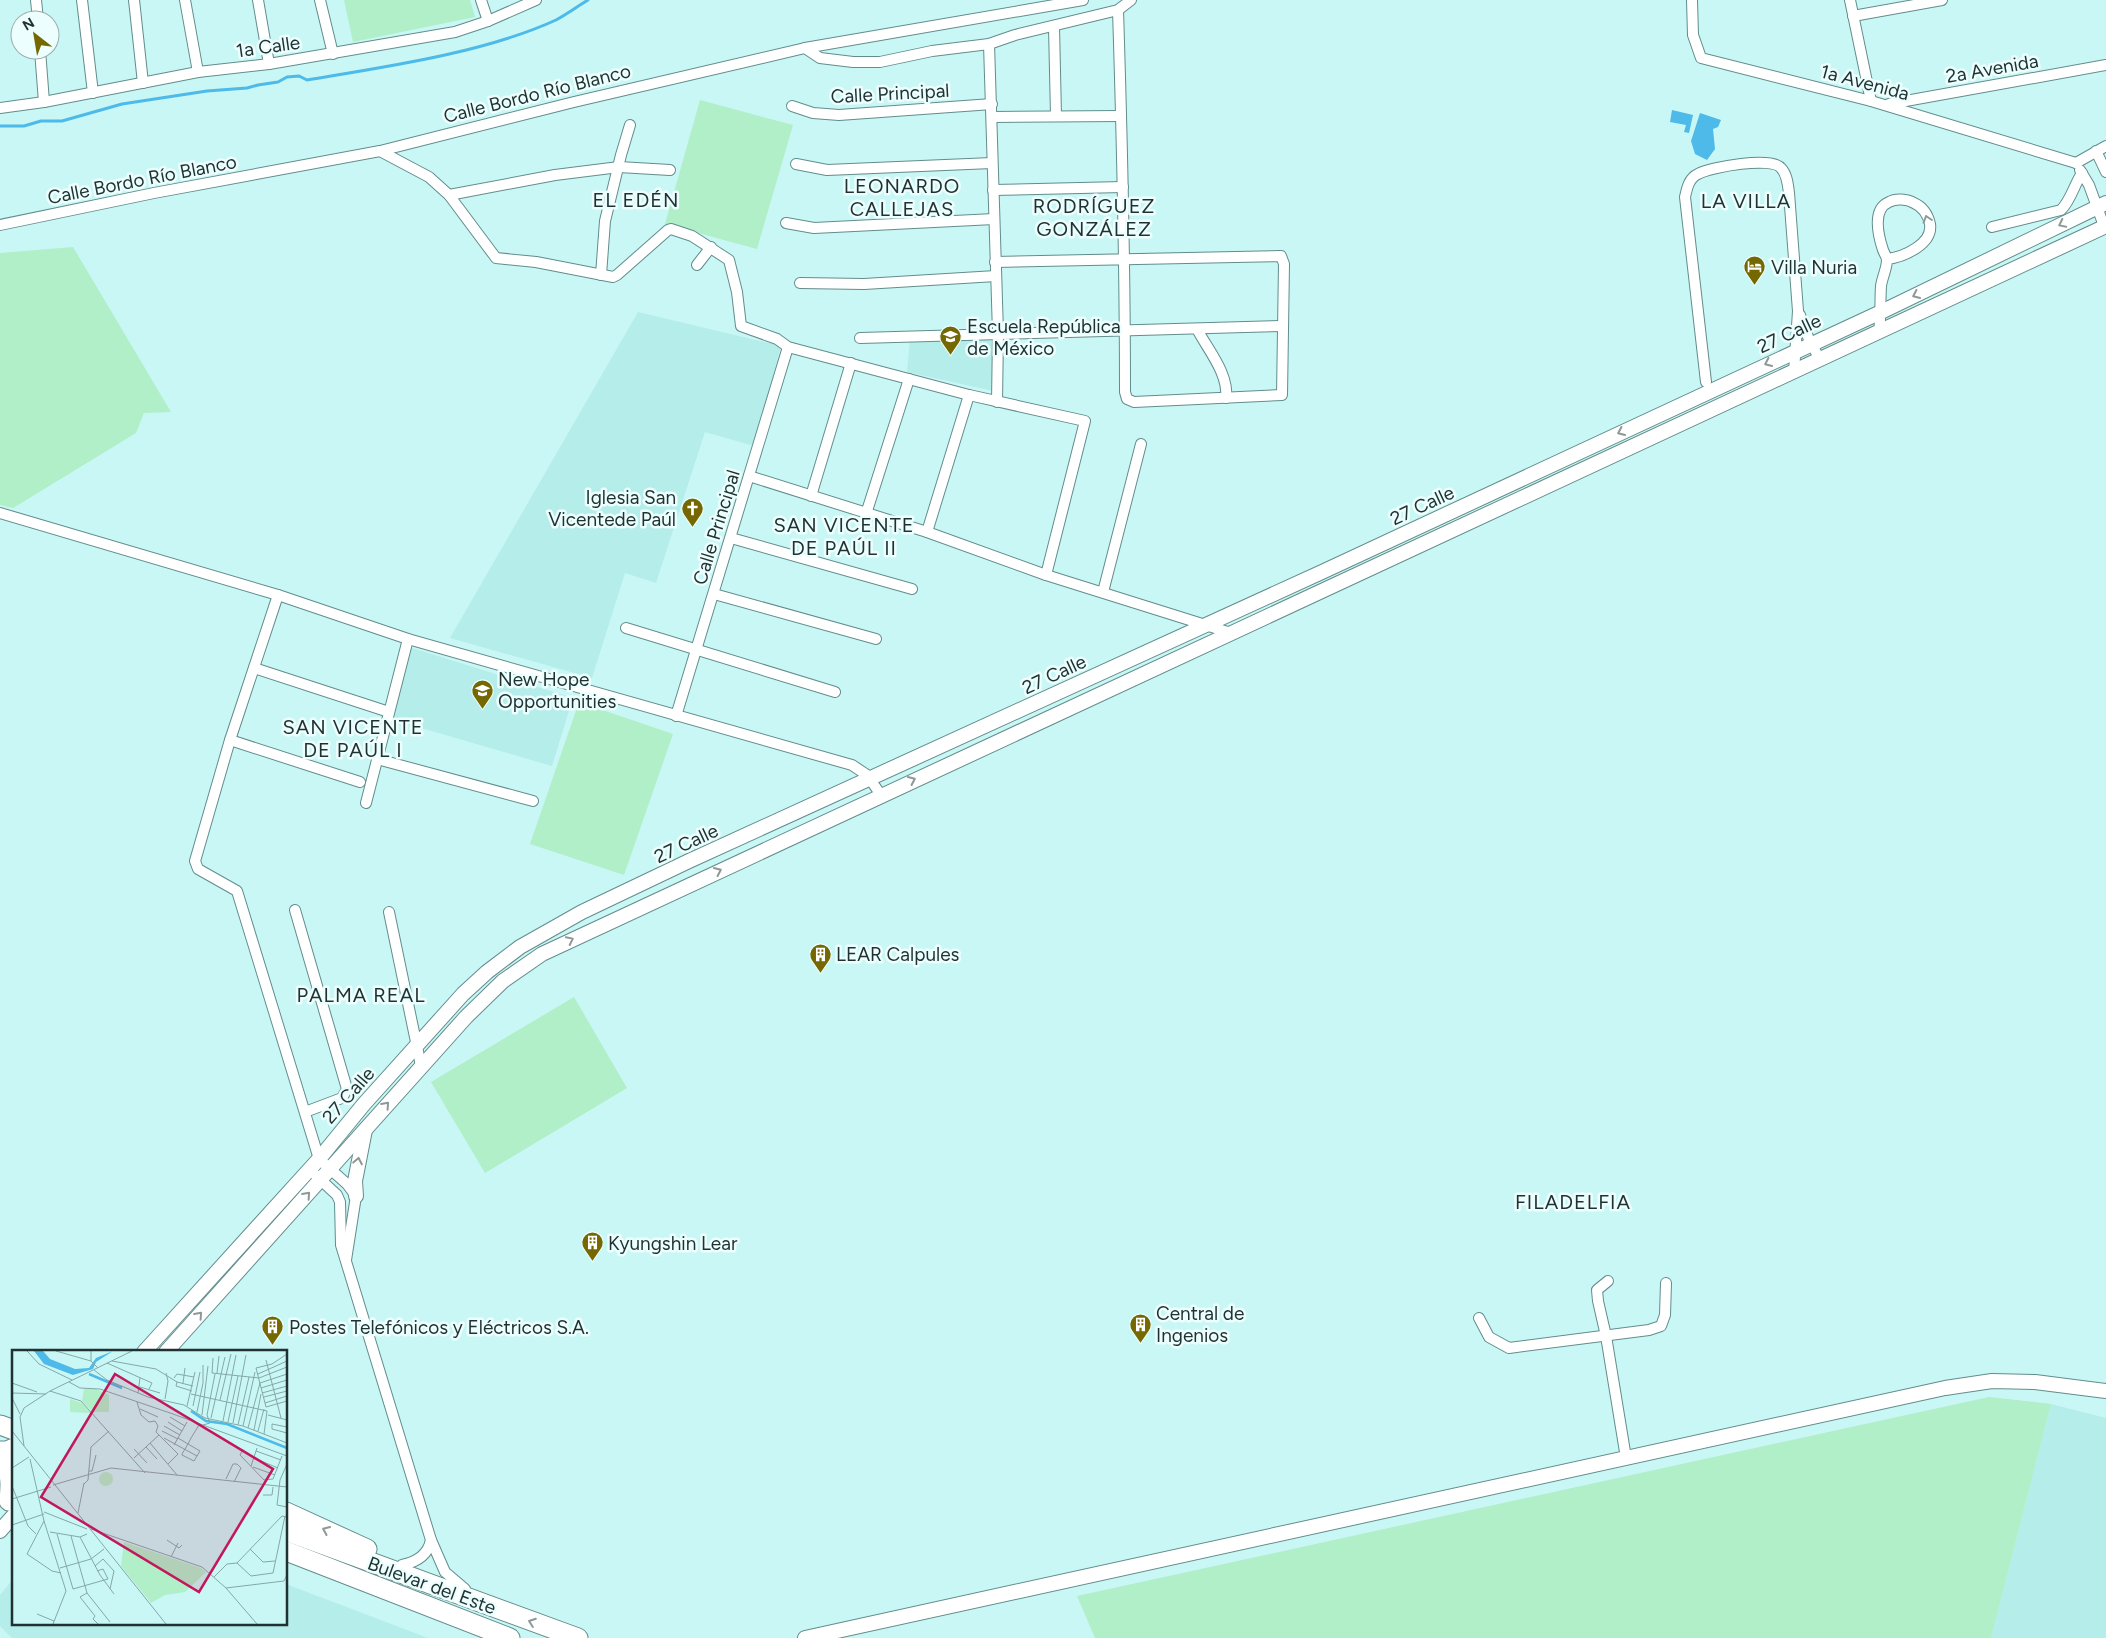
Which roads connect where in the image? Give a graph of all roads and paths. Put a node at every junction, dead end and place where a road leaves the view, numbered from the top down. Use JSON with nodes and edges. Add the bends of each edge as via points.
{"nodes":[{"id":1,"x":82,"y":0,"type":"edge"},
{"id":2,"x":134,"y":0,"type":"edge"},
{"id":3,"x":185,"y":0,"type":"edge"},
{"id":4,"x":258,"y":0,"type":"edge"},
{"id":5,"x":320,"y":0,"type":"edge"},
{"id":6,"x":481,"y":0,"type":"edge"},
{"id":7,"x":536,"y":0,"type":"edge"},
{"id":8,"x":1083,"y":0,"type":"edge"},
{"id":9,"x":1131,"y":0,"type":"edge"},
{"id":10,"x":1692,"y":0,"type":"edge"},
{"id":11,"x":1850,"y":0,"type":"edge"},
{"id":12,"x":1942,"y":0,"type":"edge"},
{"id":13,"x":1118,"y":10,"type":"junction"},
{"id":14,"x":1853,"y":16,"type":"junction"},
{"id":15,"x":488,"y":22,"type":"junction"},
{"id":16,"x":1054,"y":27,"type":"junction"},
{"id":17,"x":989,"y":44,"type":"junction"},
{"id":18,"x":805,"y":48,"type":"junction"},
{"id":19,"x":333,"y":54,"type":"junction"},
{"id":20,"x":41,"y":60,"type":"edge"},
{"id":21,"x":269,"y":64,"type":"junction"},
{"id":22,"x":2106,"y":65,"type":"edge"},
{"id":23,"x":198,"y":72,"type":"junction"},
{"id":24,"x":143,"y":83,"type":"junction"},
{"id":25,"x":93,"y":93,"type":"junction"},
{"id":26,"x":1871,"y":101,"type":"junction"},
{"id":27,"x":44,"y":102,"type":"junction"},
{"id":28,"x":992,"y":104,"type":"junction"},
{"id":29,"x":1885,"y":105,"type":"junction"},
{"id":30,"x":792,"y":106,"type":"dead end"},
{"id":31,"x":0,"y":108,"type":"edge"},
{"id":32,"x":1056,"y":116,"type":"junction"},
{"id":33,"x":1121,"y":116,"type":"junction"},
{"id":34,"x":992,"y":117,"type":"junction"},
{"id":35,"x":630,"y":125,"type":"dead end"},
{"id":36,"x":2106,"y":146,"type":"edge"},
{"id":37,"x":380,"y":151,"type":"junction"},
{"id":38,"x":2096,"y":151,"type":"junction"},
{"id":39,"x":2076,"y":162,"type":"junction"},
{"id":40,"x":992,"y":163,"type":"junction"},
{"id":41,"x":796,"y":164,"type":"dead end"},
{"id":42,"x":619,"y":167,"type":"junction"},
{"id":43,"x":670,"y":170,"type":"dead end"},
{"id":44,"x":2106,"y":172,"type":"edge"},
{"id":45,"x":2082,"y":173,"type":"junction"},
{"id":46,"x":1123,"y":187,"type":"junction"},
{"id":47,"x":993,"y":190,"type":"junction"},
{"id":48,"x":449,"y":196,"type":"junction"},
{"id":49,"x":2102,"y":205,"type":"edge"},
{"id":50,"x":994,"y":219,"type":"junction"},
{"id":51,"x":786,"y":223,"type":"dead end"},
{"id":52,"x":0,"y":225,"type":"edge"},
{"id":53,"x":2105,"y":226,"type":"edge"},
{"id":54,"x":1992,"y":227,"type":"dead end"},
{"id":55,"x":711,"y":247,"type":"junction"},
{"id":56,"x":1124,"y":259,"type":"junction"},
{"id":57,"x":1887,"y":259,"type":"junction"},
{"id":58,"x":995,"y":262,"type":"junction"},
{"id":59,"x":697,"y":265,"type":"dead end"},
{"id":60,"x":601,"y":275,"type":"junction"},
{"id":61,"x":996,"y":276,"type":"junction"},
{"id":62,"x":800,"y":283,"type":"dead end"},
{"id":63,"x":1798,"y":311,"type":"junction"},
{"id":64,"x":1881,"y":312,"type":"junction"},
{"id":65,"x":1283,"y":326,"type":"junction"},
{"id":66,"x":1197,"y":329,"type":"junction"},
{"id":67,"x":1125,"y":332,"type":"junction"},
{"id":68,"x":1879,"y":332,"type":"junction"},
{"id":69,"x":998,"y":333,"type":"junction"},
{"id":70,"x":860,"y":338,"type":"dead end"},
{"id":71,"x":1811,"y":344,"type":"junction"},
{"id":72,"x":788,"y":347,"type":"junction"},
{"id":73,"x":1796,"y":350,"type":"junction"},
{"id":74,"x":1820,"y":360,"type":"junction"},
{"id":75,"x":851,"y":363,"type":"junction"},
{"id":76,"x":1794,"y":372,"type":"junction"},
{"id":77,"x":909,"y":379,"type":"junction"},
{"id":78,"x":1706,"y":382,"type":"dead end"},
{"id":79,"x":969,"y":394,"type":"junction"},
{"id":80,"x":1226,"y":398,"type":"junction"},
{"id":81,"x":998,"y":402,"type":"junction"},
{"id":82,"x":1141,"y":444,"type":"dead end"},
{"id":83,"x":1552,"y":464,"type":"junction"},
{"id":84,"x":749,"y":476,"type":"junction"},
{"id":85,"x":1555,"y":483,"type":"junction"},
{"id":86,"x":811,"y":496,"type":"junction"},
{"id":87,"x":0,"y":513,"type":"edge"},
{"id":88,"x":866,"y":514,"type":"junction"},
{"id":89,"x":927,"y":532,"type":"junction"},
{"id":90,"x":731,"y":538,"type":"junction"},
{"id":91,"x":1046,"y":575,"type":"junction"},
{"id":92,"x":912,"y":589,"type":"dead end"},
{"id":93,"x":1103,"y":592,"type":"junction"},
{"id":94,"x":714,"y":594,"type":"junction"},
{"id":95,"x":278,"y":596,"type":"junction"},
{"id":96,"x":1205,"y":624,"type":"junction"},
{"id":97,"x":626,"y":628,"type":"dead end"},
{"id":98,"x":1231,"y":633,"type":"junction"},
{"id":99,"x":408,"y":639,"type":"junction"},
{"id":100,"x":876,"y":639,"type":"dead end"},
{"id":101,"x":696,"y":648,"type":"junction"},
{"id":102,"x":254,"y":668,"type":"junction"},
{"id":103,"x":835,"y":692,"type":"dead end"},
{"id":104,"x":389,"y":712,"type":"junction"},
{"id":105,"x":676,"y":716,"type":"junction"},
{"id":106,"x":230,"y":740,"type":"junction"},
{"id":107,"x":377,"y":758,"type":"junction"},
{"id":108,"x":870,"y":780,"type":"junction"},
{"id":109,"x":360,"y":782,"type":"dead end"},
{"id":110,"x":881,"y":795,"type":"junction"},
{"id":111,"x":533,"y":801,"type":"dead end"},
{"id":112,"x":366,"y":803,"type":"dead end"},
{"id":113,"x":295,"y":910,"type":"dead end"},
{"id":114,"x":389,"y":912,"type":"dead end"},
{"id":115,"x":542,"y":935,"type":"junction"},
{"id":116,"x":550,"y":950,"type":"junction"},
{"id":117,"x":505,"y":958,"type":"junction"},
{"id":118,"x":510,"y":977,"type":"junction"},
{"id":119,"x":417,"y":1046,"type":"junction"},
{"id":120,"x":421,"y":1066,"type":"junction"},
{"id":121,"x":305,"y":1112,"type":"junction"},
{"id":122,"x":366,"y":1128,"type":"junction"},
{"id":123,"x":314,"y":1164,"type":"junction"},
{"id":124,"x":331,"y":1169,"type":"junction"},
{"id":125,"x":321,"y":1180,"type":"junction"},
{"id":126,"x":356,"y":1196,"type":"junction"},
{"id":127,"x":346,"y":1260,"type":"junction"},
{"id":128,"x":1608,"y":1281,"type":"dead end"},
{"id":129,"x":1666,"y":1283,"type":"dead end"},
{"id":130,"x":1479,"y":1318,"type":"dead end"},
{"id":131,"x":1606,"y":1336,"type":"junction"},
{"id":132,"x":146,"y":1350,"type":"edge"},
{"id":133,"x":168,"y":1350,"type":"edge"},
{"id":134,"x":2106,"y":1391,"type":"edge"},
{"id":135,"x":0,"y":1441,"type":"edge"},
{"id":136,"x":12,"y":1446,"type":"edge"},
{"id":137,"x":12,"y":1448,"type":"edge"},
{"id":138,"x":0,"y":1452,"type":"edge"},
{"id":139,"x":1626,"y":1458,"type":"junction"},
{"id":140,"x":0,"y":1462,"type":"edge"},
{"id":141,"x":9,"y":1505,"type":"edge"},
{"id":142,"x":288,"y":1513,"type":"edge"},
{"id":143,"x":0,"y":1531,"type":"edge"},
{"id":144,"x":288,"y":1532,"type":"edge"},
{"id":145,"x":431,"y":1540,"type":"junction"},
{"id":146,"x":288,"y":1552,"type":"edge"},
{"id":147,"x":288,"y":1561,"type":"edge"},
{"id":148,"x":402,"y":1565,"type":"junction"},
{"id":149,"x":464,"y":1589,"type":"junction"},
{"id":150,"x":489,"y":1606,"type":"junction"},
{"id":151,"x":460,"y":1619,"type":"junction"},
{"id":152,"x":510,"y":1638,"type":"edge"},
{"id":153,"x":578,"y":1638,"type":"edge"},
{"id":154,"x":805,"y":1638,"type":"edge"}],
"edges":[{"from":1,"to":25,"type":"street"},
{"from":2,"to":24,"type":"street"},
{"from":3,"to":23,"type":"street"},
{"from":4,"to":21,"type":"street"},
{"from":5,"to":19,"type":"street"},
{"from":6,"to":15,"type":"street"},
{"from":7,"to":15,"type":"street","name":"1a Calle"},
{"from":8,"to":18,"type":"street","name":"Calle Bordo Río Blanco"},
{"from":9,"to":13,"type":"street"},
{"from":10,"to":26,"type":"street","name":"1a Avenida","via":[[1693,35],[1701,58]]},
{"from":11,"to":14,"type":"street"},
{"from":12,"to":14,"type":"street"},
{"from":13,"to":16,"type":"street"},
{"from":13,"to":33,"type":"street"},
{"from":14,"to":26,"type":"street"},
{"from":15,"to":19,"type":"street","name":"1a Calle","via":[[455,32]]},
{"from":16,"to":17,"type":"street"},
{"from":16,"to":32,"type":"street"},
{"from":17,"to":18,"type":"street","via":[[880,62],[820,58]]},
{"from":17,"to":28,"type":"street"},
{"from":18,"to":37,"type":"street","name":"Calle Bordo Río Blanco"},
{"from":19,"to":21,"type":"street","name":"1a Calle"},
{"from":20,"to":27,"type":"street"},
{"from":21,"to":23,"type":"street","name":"1a Calle"},
{"from":22,"to":29,"type":"street","name":"2a Avenida"},
{"from":23,"to":24,"type":"street","name":"1a Calle"},
{"from":24,"to":25,"type":"street","name":"1a Calle"},
{"from":25,"to":27,"type":"street","name":"1a Calle"},
{"from":26,"to":29,"type":"street","name":"1a Avenida"},
{"from":27,"to":31,"type":"street","name":"1a Calle"},
{"from":28,"to":30,"type":"street","name":"Calle Principal","via":[[839,115],[813,113]]},
{"from":28,"to":34,"type":"street"},
{"from":29,"to":39,"type":"street","name":"1a Avenida"},
{"from":32,"to":33,"type":"street"},
{"from":32,"to":34,"type":"street"},
{"from":33,"to":46,"type":"street"},
{"from":34,"to":40,"type":"street"},
{"from":35,"to":42,"type":"street"},
{"from":36,"to":38,"type":"street"},
{"from":37,"to":48,"type":"street","via":[[429,177]]},
{"from":37,"to":52,"type":"street","name":"Calle Bordo Río Blanco"},
{"from":38,"to":39,"type":"street"},
{"from":38,"to":44,"type":"street"},
{"from":39,"to":45,"type":"street"},
{"from":40,"to":41,"type":"street","via":[[827,170]]},
{"from":40,"to":47,"type":"street"},
{"from":42,"to":43,"type":"street"},
{"from":42,"to":48,"type":"street","via":[[555,175]]},
{"from":42,"to":60,"type":"street","via":[[605,221]]},
{"from":45,"to":49,"type":"street"},
{"from":45,"to":54,"type":"street","via":[[2061,210]]},
{"from":46,"to":47,"type":"street"},
{"from":46,"to":56,"type":"street"},
{"from":47,"to":50,"type":"street"},
{"from":48,"to":60,"type":"street","via":[[496,258]]},
{"from":49,"to":53,"type":"street"},
{"from":49,"to":64,"type":"street","name":"27 Calle","one_way":true},
{"from":50,"to":51,"type":"street","via":[[814,228]]},
{"from":50,"to":58,"type":"street"},
{"from":53,"to":68,"type":"street","name":"27 Calle"},
{"from":55,"to":59,"type":"street"},
{"from":55,"to":60,"type":"street","via":[[692,236],[668,230],[617,275]]},
{"from":55,"to":72,"type":"street","via":[[729,260],[741,326],[777,339]]},
{"from":56,"to":58,"type":"street"},
{"from":56,"to":65,"type":"street","via":[[1281,256],[1284,264]]},
{"from":56,"to":67,"type":"street"},
{"from":57,"to":57,"type":"street","one_way":true,"via":[[1908,253],[1922,244],[1930,232],[1925,211],[1917,204],[1908,200],[1891,200],[1880,208],[1882,246]]},
{"from":57,"to":64,"type":"street","via":[[1881,287]]},
{"from":58,"to":61,"type":"street"},
{"from":61,"to":62,"type":"street","via":[[864,284]]},
{"from":61,"to":69,"type":"street"},
{"from":63,"to":71,"type":"street"},
{"from":63,"to":73,"type":"street"},
{"from":63,"to":78,"type":"street","via":[[1789,193],[1781,167],[1772,162],[1719,166],[1696,174],[1688,184],[1685,197]]},
{"from":64,"to":68,"type":"street"},
{"from":64,"to":71,"type":"street","name":"27 Calle"},
{"from":65,"to":66,"type":"street"},
{"from":65,"to":80,"type":"street","via":[[1282,395]]},
{"from":66,"to":67,"type":"street"},
{"from":66,"to":80,"type":"street","via":[[1218,366],[1227,390]]},
{"from":67,"to":69,"type":"street"},
{"from":67,"to":80,"type":"street","via":[[1127,399],[1134,402]]},
{"from":68,"to":74,"type":"street","name":"27 Calle"},
{"from":69,"to":70,"type":"street"},
{"from":69,"to":81,"type":"street"},
{"from":71,"to":73,"type":"street","name":"27 Calle"},
{"from":71,"to":74,"type":"street"},
{"from":72,"to":75,"type":"street"},
{"from":72,"to":84,"type":"street","name":"Calle Principal"},
{"from":73,"to":76,"type":"street"},
{"from":73,"to":83,"type":"street","name":"27 Calle","one_way":true},
{"from":74,"to":76,"type":"street","name":"27 Calle"},
{"from":75,"to":77,"type":"street"},
{"from":75,"to":86,"type":"street"},
{"from":76,"to":85,"type":"street","name":"27 Calle"},
{"from":77,"to":79,"type":"street"},
{"from":77,"to":88,"type":"street"},
{"from":79,"to":81,"type":"street"},
{"from":79,"to":89,"type":"street"},
{"from":81,"to":91,"type":"street","via":[[1085,421]]},
{"from":82,"to":93,"type":"street"},
{"from":83,"to":85,"type":"street"},
{"from":83,"to":96,"type":"street","name":"27 Calle"},
{"from":84,"to":86,"type":"street"},
{"from":84,"to":90,"type":"street","name":"Calle Principal"},
{"from":85,"to":98,"type":"street","name":"27 Calle"},
{"from":86,"to":88,"type":"street"},
{"from":87,"to":95,"type":"street"},
{"from":88,"to":89,"type":"street"},
{"from":89,"to":91,"type":"street"},
{"from":90,"to":92,"type":"street"},
{"from":90,"to":94,"type":"street","name":"Calle Principal"},
{"from":91,"to":93,"type":"street"},
{"from":93,"to":96,"type":"street"},
{"from":94,"to":100,"type":"street"},
{"from":94,"to":101,"type":"street","name":"Calle Principal"},
{"from":95,"to":99,"type":"street"},
{"from":95,"to":102,"type":"street"},
{"from":96,"to":98,"type":"street"},
{"from":96,"to":108,"type":"street","name":"27 Calle"},
{"from":97,"to":101,"type":"street"},
{"from":110,"to":98,"type":"street","name":"27 Calle","one_way":true},
{"from":99,"to":104,"type":"street"},
{"from":99,"to":105,"type":"street"},
{"from":101,"to":103,"type":"street"},
{"from":101,"to":105,"type":"street","name":"Calle Principal"},
{"from":102,"to":104,"type":"street"},
{"from":102,"to":106,"type":"street"},
{"from":104,"to":107,"type":"street"},
{"from":105,"to":108,"type":"street","via":[[852,765]]},
{"from":106,"to":109,"type":"street"},
{"from":106,"to":121,"type":"street","via":[[195,861],[198,869],[237,891]]},
{"from":107,"to":111,"type":"street"},
{"from":107,"to":112,"type":"street"},
{"from":108,"to":110,"type":"street"},
{"from":108,"to":115,"type":"street","name":"27 Calle","via":[[591,908]]},
{"from":116,"to":110,"type":"street","name":"27 Calle","one_way":true},
{"from":113,"to":121,"type":"street","via":[[347,1089],[342,1098]]},
{"from":114,"to":119,"type":"street"},
{"from":115,"to":116,"type":"street"},
{"from":115,"to":117,"type":"street","name":"27 Calle"},
{"from":116,"to":118,"type":"street","name":"27 Calle"},
{"from":117,"to":118,"type":"street"},
{"from":117,"to":119,"type":"street","name":"27 Calle","via":[[463,994]]},
{"from":118,"to":120,"type":"street","name":"27 Calle","via":[[466,1017]]},
{"from":119,"to":120,"type":"street"},
{"from":119,"to":123,"type":"street","name":"27 Calle"},
{"from":122,"to":120,"type":"street","name":"27 Calle","one_way":true},
{"from":121,"to":123,"type":"street"},
{"from":122,"to":124,"type":"street","name":"27 Calle"},
{"from":126,"to":122,"type":"street","one_way":true,"via":[[355,1181]]},
{"from":123,"to":124,"type":"street"},
{"from":123,"to":125,"type":"street"},
{"from":123,"to":132,"type":"street","name":"27 Calle"},
{"from":124,"to":125,"type":"street","name":"27 Calle"},
{"from":124,"to":126,"type":"street"},
{"from":125,"to":127,"type":"street","via":[[340,1202],[339,1234]]},
{"from":133,"to":125,"type":"street","name":"27 Calle","one_way":true},
{"from":126,"to":127,"type":"street"},
{"from":127,"to":145,"type":"street"},
{"from":128,"to":131,"type":"street","via":[[1597,1290]]},
{"from":129,"to":131,"type":"street","via":[[1665,1315],[1661,1326]]},
{"from":130,"to":131,"type":"street","via":[[1489,1337],[1510,1348]]},
{"from":131,"to":139,"type":"street"},
{"from":134,"to":139,"type":"street","via":[[2035,1382],[1992,1382],[1935,1390]]},
{"from":135,"to":136,"type":"highway"},
{"from":137,"to":138,"type":"highway"},
{"from":139,"to":154,"type":"street"},
{"from":140,"to":141,"type":"highway","via":[[5,1465],[10,1478]]},
{"from":141,"to":143,"type":"street"},
{"from":148,"to":142,"type":"highway","one_way":true},
{"from":144,"to":150,"type":"highway","name":"Bulevar del Este"},
{"from":145,"to":148,"type":"street","via":[[424,1555]]},
{"from":145,"to":149,"type":"street","via":[[445,1572]]},
{"from":146,"to":151,"type":"highway","name":"Bulevar del Este"},
{"from":147,"to":151,"type":"highway"},
{"from":148,"to":149,"type":"highway"},
{"from":149,"to":150,"type":"highway"},
{"from":153,"to":150,"type":"highway","name":"Bulevar del Este","one_way":true},
{"from":151,"to":152,"type":"highway","name":"Bulevar del Este"}]}
